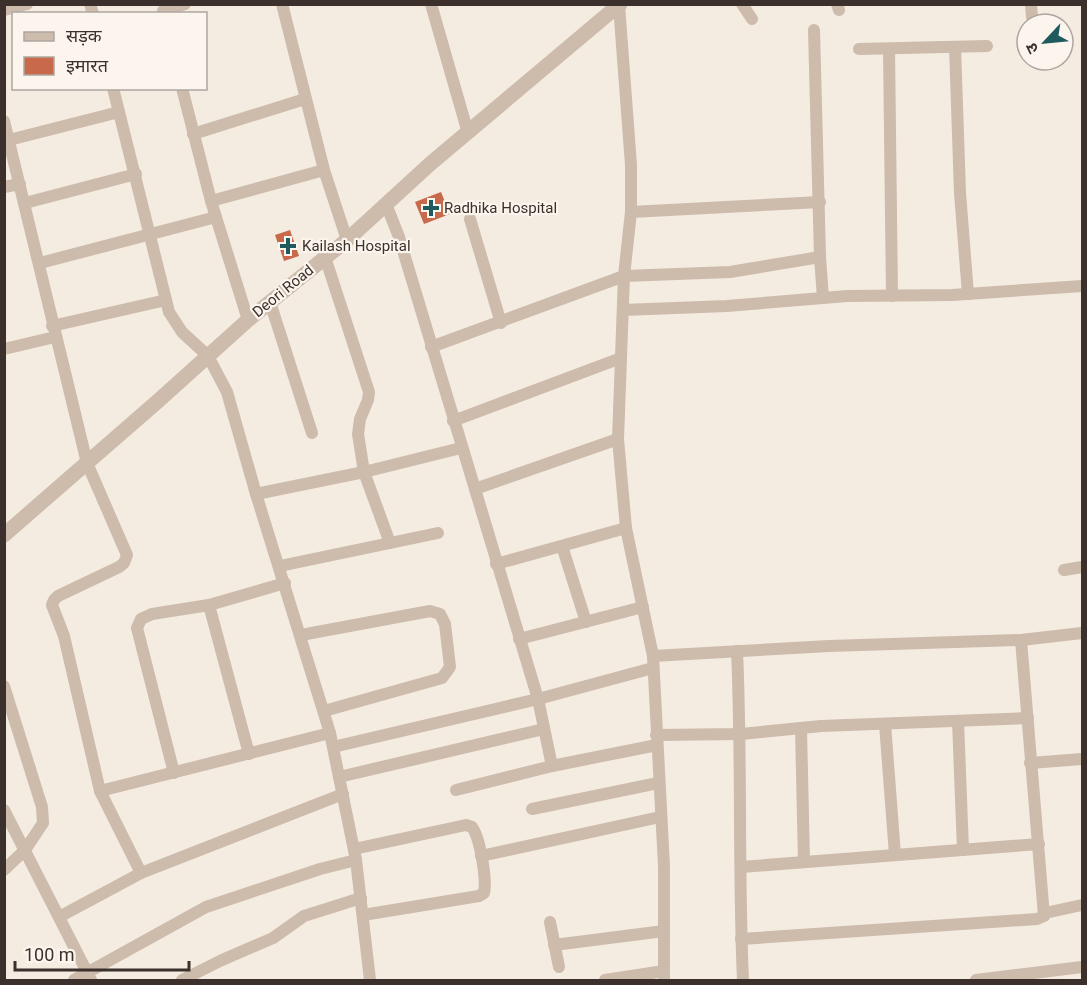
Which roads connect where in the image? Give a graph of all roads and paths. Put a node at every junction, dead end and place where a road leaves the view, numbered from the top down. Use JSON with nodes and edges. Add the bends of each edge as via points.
{"nodes":[{"id":1,"x":27,"y":4,"type":"edge"},
{"id":2,"x":185,"y":4,"type":"edge"},
{"id":3,"x":282,"y":4,"type":"edge"},
{"id":4,"x":431,"y":4,"type":"edge"},
{"id":5,"x":742,"y":4,"type":"edge"},
{"id":6,"x":620,"y":5,"type":"edge"},
{"id":7,"x":4,"y":10,"type":"edge"},
{"id":8,"x":163,"y":10,"type":"edge"},
{"id":9,"x":752,"y":19,"type":"dead end"},
{"id":10,"x":813,"y":30,"type":"dead end"},
{"id":11,"x":987,"y":46,"type":"dead end"},
{"id":12,"x":956,"y":47,"type":"junction"},
{"id":13,"x":889,"y":49,"type":"junction"},
{"id":14,"x":859,"y":50,"type":"dead end"},
{"id":15,"x":114,"y":90,"type":"edge"},
{"id":16,"x":182,"y":90,"type":"edge"},
{"id":17,"x":305,"y":99,"type":"junction"},
{"id":18,"x":119,"y":112,"type":"junction"},
{"id":19,"x":4,"y":121,"type":"edge"},
{"id":20,"x":468,"y":132,"type":"junction"},
{"id":21,"x":193,"y":134,"type":"junction"},
{"id":22,"x":9,"y":140,"type":"junction"},
{"id":23,"x":324,"y":170,"type":"junction"},
{"id":24,"x":136,"y":174,"type":"junction"},
{"id":25,"x":20,"y":184,"type":"junction"},
{"id":26,"x":4,"y":187,"type":"edge"},
{"id":27,"x":211,"y":201,"type":"junction"},
{"id":28,"x":820,"y":202,"type":"junction"},
{"id":29,"x":25,"y":203,"type":"junction"},
{"id":30,"x":386,"y":204,"type":"junction"},
{"id":31,"x":631,"y":212,"type":"junction"},
{"id":32,"x":216,"y":217,"type":"junction"},
{"id":33,"x":470,"y":219,"type":"dead end"},
{"id":34,"x":149,"y":235,"type":"junction"},
{"id":35,"x":347,"y":240,"type":"junction"},
{"id":36,"x":325,"y":257,"type":"junction"},
{"id":37,"x":820,"y":257,"type":"junction"},
{"id":38,"x":40,"y":262,"type":"junction"},
{"id":39,"x":624,"y":276,"type":"junction"},
{"id":40,"x":1083,"y":285,"type":"edge"},
{"id":41,"x":968,"y":294,"type":"junction"},
{"id":42,"x":892,"y":296,"type":"junction"},
{"id":43,"x":823,"y":298,"type":"junction"},
{"id":44,"x":166,"y":300,"type":"junction"},
{"id":45,"x":270,"y":303,"type":"junction"},
{"id":46,"x":622,"y":310,"type":"junction"},
{"id":47,"x":248,"y":320,"type":"junction"},
{"id":48,"x":501,"y":323,"type":"junction"},
{"id":49,"x":54,"y":331,"type":"junction"},
{"id":50,"x":431,"y":347,"type":"junction"},
{"id":51,"x":4,"y":348,"type":"edge"},
{"id":52,"x":208,"y":356,"type":"junction"},
{"id":53,"x":621,"y":358,"type":"junction"},
{"id":54,"x":453,"y":421,"type":"junction"},
{"id":55,"x":312,"y":433,"type":"dead end"},
{"id":56,"x":618,"y":439,"type":"junction"},
{"id":57,"x":461,"y":448,"type":"junction"},
{"id":58,"x":87,"y":463,"type":"junction"},
{"id":59,"x":364,"y":472,"type":"junction"},
{"id":60,"x":475,"y":489,"type":"junction"},
{"id":61,"x":256,"y":494,"type":"junction"},
{"id":62,"x":626,"y":528,"type":"junction"},
{"id":63,"x":438,"y":532,"type":"dead end"},
{"id":64,"x":4,"y":535,"type":"edge"},
{"id":65,"x":390,"y":543,"type":"junction"},
{"id":66,"x":562,"y":546,"type":"junction"},
{"id":67,"x":496,"y":564,"type":"junction"},
{"id":68,"x":280,"y":566,"type":"junction"},
{"id":69,"x":1083,"y":567,"type":"edge"},
{"id":70,"x":1064,"y":570,"type":"dead end"},
{"id":71,"x":285,"y":583,"type":"junction"},
{"id":72,"x":209,"y":605,"type":"junction"},
{"id":73,"x":643,"y":607,"type":"junction"},
{"id":74,"x":586,"y":622,"type":"junction"},
{"id":75,"x":1083,"y":633,"type":"edge"},
{"id":76,"x":301,"y":635,"type":"junction"},
{"id":77,"x":519,"y":639,"type":"junction"},
{"id":78,"x":1021,"y":640,"type":"junction"},
{"id":79,"x":737,"y":651,"type":"junction"},
{"id":80,"x":653,"y":662,"type":"junction"},
{"id":81,"x":4,"y":686,"type":"edge"},
{"id":82,"x":538,"y":699,"type":"junction"},
{"id":83,"x":324,"y":711,"type":"junction"},
{"id":84,"x":1028,"y":718,"type":"junction"},
{"id":85,"x":958,"y":721,"type":"junction"},
{"id":86,"x":885,"y":724,"type":"junction"},
{"id":87,"x":801,"y":728,"type":"junction"},
{"id":88,"x":544,"y":729,"type":"junction"},
{"id":89,"x":330,"y":733,"type":"junction"},
{"id":90,"x":741,"y":734,"type":"junction"},
{"id":91,"x":656,"y":740,"type":"junction"},
{"id":92,"x":333,"y":747,"type":"junction"},
{"id":93,"x":249,"y":754,"type":"junction"},
{"id":94,"x":1083,"y":759,"type":"edge"},
{"id":95,"x":1030,"y":763,"type":"junction"},
{"id":96,"x":552,"y":766,"type":"junction"},
{"id":97,"x":174,"y":773,"type":"junction"},
{"id":98,"x":339,"y":777,"type":"junction"},
{"id":99,"x":658,"y":783,"type":"junction"},
{"id":100,"x":456,"y":790,"type":"dead end"},
{"id":101,"x":100,"y":792,"type":"junction"},
{"id":102,"x":343,"y":794,"type":"junction"},
{"id":103,"x":532,"y":809,"type":"dead end"},
{"id":104,"x":4,"y":810,"type":"edge"},
{"id":105,"x":660,"y":817,"type":"junction"},
{"id":106,"x":1039,"y":844,"type":"junction"},
{"id":107,"x":25,"y":850,"type":"junction"},
{"id":108,"x":963,"y":850,"type":"junction"},
{"id":109,"x":355,"y":854,"type":"junction"},
{"id":110,"x":895,"y":855,"type":"junction"},
{"id":111,"x":481,"y":856,"type":"junction"},
{"id":112,"x":804,"y":862,"type":"junction"},
{"id":113,"x":741,"y":867,"type":"junction"},
{"id":114,"x":4,"y":870,"type":"edge"},
{"id":115,"x":141,"y":873,"type":"junction"},
{"id":116,"x":361,"y":898,"type":"junction"},
{"id":117,"x":1083,"y":905,"type":"edge"},
{"id":118,"x":1045,"y":912,"type":"junction"},
{"id":119,"x":363,"y":915,"type":"junction"},
{"id":120,"x":59,"y":917,"type":"junction"},
{"id":121,"x":550,"y":922,"type":"dead end"},
{"id":122,"x":664,"y":931,"type":"junction"},
{"id":123,"x":741,"y":939,"type":"junction"},
{"id":124,"x":554,"y":945,"type":"junction"},
{"id":125,"x":559,"y":967,"type":"dead end"},
{"id":126,"x":1083,"y":967,"type":"edge"},
{"id":127,"x":664,"y":976,"type":"edge"},
{"id":128,"x":90,"y":977,"type":"edge"},
{"id":129,"x":1022,"y":978,"type":"edge"},
{"id":130,"x":74,"y":981,"type":"edge"},
{"id":131,"x":182,"y":981,"type":"edge"},
{"id":132,"x":370,"y":981,"type":"edge"},
{"id":133,"x":605,"y":981,"type":"edge"},
{"id":134,"x":743,"y":981,"type":"edge"},
{"id":135,"x":976,"y":981,"type":"edge"}],
"edges":[{"from":1,"to":7,"type":"street"},
{"from":2,"to":8,"type":"street"},
{"from":3,"to":17,"type":"street"},
{"from":4,"to":20,"type":"street"},
{"from":5,"to":9,"type":"street"},
{"from":6,"to":20,"type":"street","name":"Deori Road"},
{"from":6,"to":31,"type":"street"},
{"from":10,"to":28,"type":"street"},
{"from":11,"to":12,"type":"street"},
{"from":12,"to":13,"type":"street"},
{"from":12,"to":41,"type":"street","via":[[960,193]]},
{"from":13,"to":14,"type":"street"},
{"from":13,"to":42,"type":"street"},
{"from":15,"to":18,"type":"street"},
{"from":16,"to":21,"type":"street"},
{"from":17,"to":21,"type":"street"},
{"from":17,"to":23,"type":"street"},
{"from":18,"to":22,"type":"street"},
{"from":18,"to":24,"type":"street"},
{"from":19,"to":22,"type":"street"},
{"from":20,"to":30,"type":"street","name":"Deori Road"},
{"from":21,"to":27,"type":"street"},
{"from":22,"to":25,"type":"street"},
{"from":23,"to":27,"type":"street"},
{"from":23,"to":35,"type":"street"},
{"from":24,"to":29,"type":"street"},
{"from":24,"to":34,"type":"street"},
{"from":25,"to":26,"type":"street"},
{"from":25,"to":29,"type":"street"},
{"from":27,"to":32,"type":"street"},
{"from":28,"to":31,"type":"street"},
{"from":28,"to":37,"type":"street"},
{"from":29,"to":38,"type":"street"},
{"from":30,"to":35,"type":"street","name":"Deori Road"},
{"from":30,"to":50,"type":"street"},
{"from":31,"to":39,"type":"street"},
{"from":32,"to":34,"type":"street"},
{"from":32,"to":47,"type":"street"},
{"from":33,"to":48,"type":"street"},
{"from":34,"to":38,"type":"street"},
{"from":34,"to":44,"type":"street"},
{"from":35,"to":36,"type":"street","name":"Deori Road"},
{"from":36,"to":45,"type":"street","name":"Deori Road"},
{"from":36,"to":59,"type":"street","via":[[369,392],[358,426]]},
{"from":37,"to":39,"type":"street","via":[[730,272]]},
{"from":37,"to":43,"type":"street"},
{"from":38,"to":49,"type":"street"},
{"from":39,"to":46,"type":"street"},
{"from":39,"to":48,"type":"street"},
{"from":40,"to":41,"type":"street"},
{"from":41,"to":42,"type":"street"},
{"from":42,"to":43,"type":"street"},
{"from":43,"to":46,"type":"street"},
{"from":44,"to":49,"type":"street"},
{"from":44,"to":52,"type":"street","via":[[182,332]]},
{"from":45,"to":47,"type":"street","name":"Deori Road"},
{"from":45,"to":55,"type":"street"},
{"from":46,"to":53,"type":"street"},
{"from":47,"to":52,"type":"street","name":"Deori Road"},
{"from":48,"to":50,"type":"street"},
{"from":49,"to":51,"type":"street"},
{"from":49,"to":58,"type":"street"},
{"from":50,"to":54,"type":"street"},
{"from":52,"to":58,"type":"street","name":"Deori Road"},
{"from":52,"to":61,"type":"street","via":[[227,392]]},
{"from":53,"to":54,"type":"street"},
{"from":53,"to":56,"type":"street"},
{"from":54,"to":57,"type":"street"},
{"from":56,"to":60,"type":"street"},
{"from":56,"to":62,"type":"street"},
{"from":57,"to":59,"type":"street"},
{"from":57,"to":60,"type":"street"},
{"from":58,"to":64,"type":"street","name":"Deori Road"},
{"from":58,"to":101,"type":"street","via":[[128,555],[124,564],[58,596],[52,605],[64,636]]},
{"from":59,"to":61,"type":"street"},
{"from":59,"to":65,"type":"street"},
{"from":60,"to":67,"type":"street"},
{"from":61,"to":68,"type":"street"},
{"from":62,"to":66,"type":"street"},
{"from":62,"to":73,"type":"street"},
{"from":63,"to":65,"type":"street"},
{"from":65,"to":68,"type":"street"},
{"from":66,"to":67,"type":"street"},
{"from":66,"to":74,"type":"street"},
{"from":67,"to":77,"type":"street"},
{"from":68,"to":71,"type":"street"},
{"from":69,"to":70,"type":"street"},
{"from":71,"to":72,"type":"street"},
{"from":71,"to":76,"type":"street"},
{"from":72,"to":93,"type":"street"},
{"from":72,"to":97,"type":"street","via":[[152,614],[141,619],[137,628]]},
{"from":73,"to":74,"type":"street"},
{"from":73,"to":80,"type":"street"},
{"from":74,"to":77,"type":"street"},
{"from":75,"to":78,"type":"street"},
{"from":76,"to":83,"type":"street"},
{"from":76,"to":83,"type":"street","via":[[430,611],[440,614],[445,624],[450,667],[442,678]]},
{"from":77,"to":82,"type":"street"},
{"from":78,"to":79,"type":"street"},
{"from":78,"to":84,"type":"street"},
{"from":79,"to":80,"type":"street"},
{"from":79,"to":90,"type":"street"},
{"from":80,"to":82,"type":"street"},
{"from":80,"to":91,"type":"street"},
{"from":81,"to":107,"type":"street","via":[[42,807],[43,823]]},
{"from":82,"to":88,"type":"street"},
{"from":82,"to":92,"type":"street"},
{"from":83,"to":89,"type":"street"},
{"from":84,"to":85,"type":"street"},
{"from":84,"to":95,"type":"street"},
{"from":85,"to":86,"type":"street"},
{"from":85,"to":108,"type":"street"},
{"from":86,"to":87,"type":"street"},
{"from":86,"to":110,"type":"street"},
{"from":87,"to":90,"type":"street"},
{"from":87,"to":112,"type":"street"},
{"from":88,"to":96,"type":"street"},
{"from":88,"to":98,"type":"street"},
{"from":89,"to":92,"type":"street"},
{"from":89,"to":93,"type":"street"},
{"from":90,"to":91,"type":"street"},
{"from":90,"to":113,"type":"street"},
{"from":91,"to":96,"type":"street"},
{"from":91,"to":99,"type":"street"},
{"from":92,"to":98,"type":"street"},
{"from":93,"to":97,"type":"street"},
{"from":94,"to":95,"type":"street"},
{"from":95,"to":106,"type":"street"},
{"from":96,"to":100,"type":"street"},
{"from":97,"to":101,"type":"street"},
{"from":98,"to":102,"type":"street"},
{"from":99,"to":103,"type":"street"},
{"from":99,"to":105,"type":"street"},
{"from":101,"to":115,"type":"street"},
{"from":102,"to":109,"type":"street"},
{"from":102,"to":115,"type":"street"},
{"from":104,"to":107,"type":"street"},
{"from":105,"to":111,"type":"street"},
{"from":105,"to":122,"type":"street"},
{"from":106,"to":108,"type":"street"},
{"from":106,"to":118,"type":"street"},
{"from":107,"to":114,"type":"street"},
{"from":107,"to":120,"type":"street"},
{"from":108,"to":110,"type":"street"},
{"from":109,"to":111,"type":"street","via":[[466,825],[476,833]]},
{"from":109,"to":116,"type":"street"},
{"from":109,"to":128,"type":"street","via":[[206,907]]},
{"from":110,"to":112,"type":"street"},
{"from":111,"to":119,"type":"street","via":[[485,887],[479,896]]},
{"from":112,"to":113,"type":"street"},
{"from":113,"to":123,"type":"street"},
{"from":115,"to":120,"type":"street"},
{"from":116,"to":119,"type":"street"},
{"from":116,"to":131,"type":"street","via":[[304,916],[273,938]]},
{"from":117,"to":118,"type":"street"},
{"from":118,"to":123,"type":"street","via":[[1036,919]]},
{"from":119,"to":132,"type":"street"},
{"from":120,"to":128,"type":"street"},
{"from":121,"to":124,"type":"street"},
{"from":122,"to":124,"type":"street"},
{"from":122,"to":127,"type":"street"},
{"from":123,"to":134,"type":"street"},
{"from":124,"to":125,"type":"street"},
{"from":126,"to":129,"type":"street"},
{"from":127,"to":133,"type":"street"},
{"from":128,"to":130,"type":"street"},
{"from":129,"to":135,"type":"street"}]}
